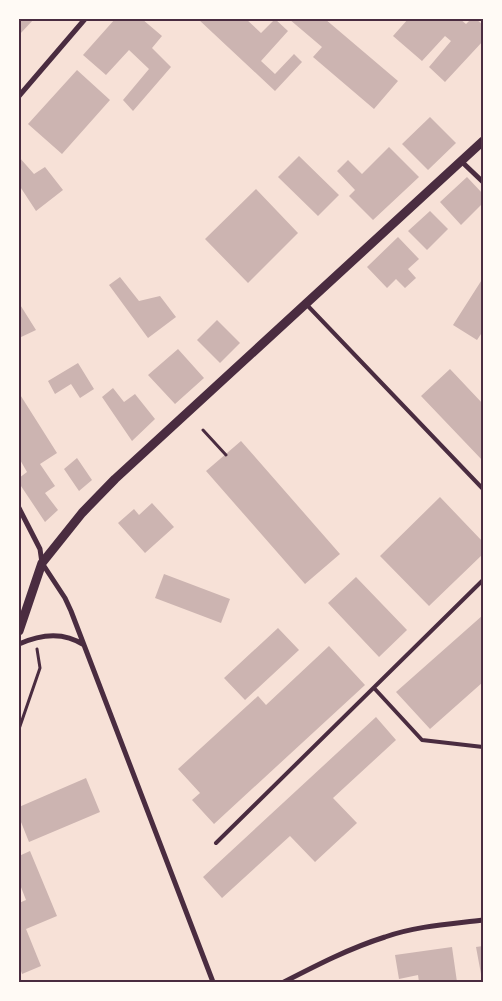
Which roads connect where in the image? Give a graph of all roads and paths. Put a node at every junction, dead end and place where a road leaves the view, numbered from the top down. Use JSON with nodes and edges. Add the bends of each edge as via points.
{"nodes":[{"id":1,"x":85,"y":19,"type":"edge"},
{"id":2,"x":19,"y":96,"type":"edge"},
{"id":3,"x":483,"y":141,"type":"edge"},
{"id":4,"x":461,"y":161,"type":"junction"},
{"id":5,"x":483,"y":182,"type":"edge"},
{"id":6,"x":307,"y":305,"type":"junction"},
{"id":7,"x":203,"y":430,"type":"dead end"},
{"id":8,"x":226,"y":455,"type":"dead end"},
{"id":9,"x":483,"y":489,"type":"edge"},
{"id":10,"x":19,"y":508,"type":"edge"},
{"id":11,"x":42,"y":563,"type":"junction"},
{"id":12,"x":483,"y":580,"type":"edge"},
{"id":13,"x":19,"y":631,"type":"edge"},
{"id":14,"x":19,"y":644,"type":"edge"},
{"id":15,"x":85,"y":645,"type":"junction"},
{"id":16,"x":37,"y":647,"type":"dead end"},
{"id":17,"x":374,"y":688,"type":"junction"},
{"id":18,"x":19,"y":729,"type":"edge"},
{"id":19,"x":483,"y":747,"type":"edge"},
{"id":20,"x":216,"y":843,"type":"dead end"},
{"id":21,"x":483,"y":920,"type":"edge"},
{"id":22,"x":213,"y":982,"type":"edge"},
{"id":23,"x":284,"y":982,"type":"edge"}],
"edges":[{"from":1,"to":2,"type":"street"},
{"from":3,"to":4,"type":"street"},
{"from":4,"to":5,"type":"street"},
{"from":4,"to":6,"type":"street"},
{"from":6,"to":9,"type":"lane"},
{"from":6,"to":11,"type":"street","via":[[115,479],[82,513]]},
{"from":7,"to":8,"type":"path"},
{"from":10,"to":11,"type":"street","via":[[40,550]]},
{"from":11,"to":13,"type":"street"},
{"from":11,"to":15,"type":"street","via":[[65,598]]},
{"from":12,"to":17,"type":"lane"},
{"from":14,"to":15,"type":"street","via":[[54,635],[74,638]]},
{"from":15,"to":22,"type":"street"},
{"from":16,"to":18,"type":"path","via":[[40,668]]},
{"from":17,"to":19,"type":"lane","via":[[422,740]]},
{"from":17,"to":20,"type":"lane"},
{"from":21,"to":23,"type":"street","via":[[386,936],[331,958]]}]}
